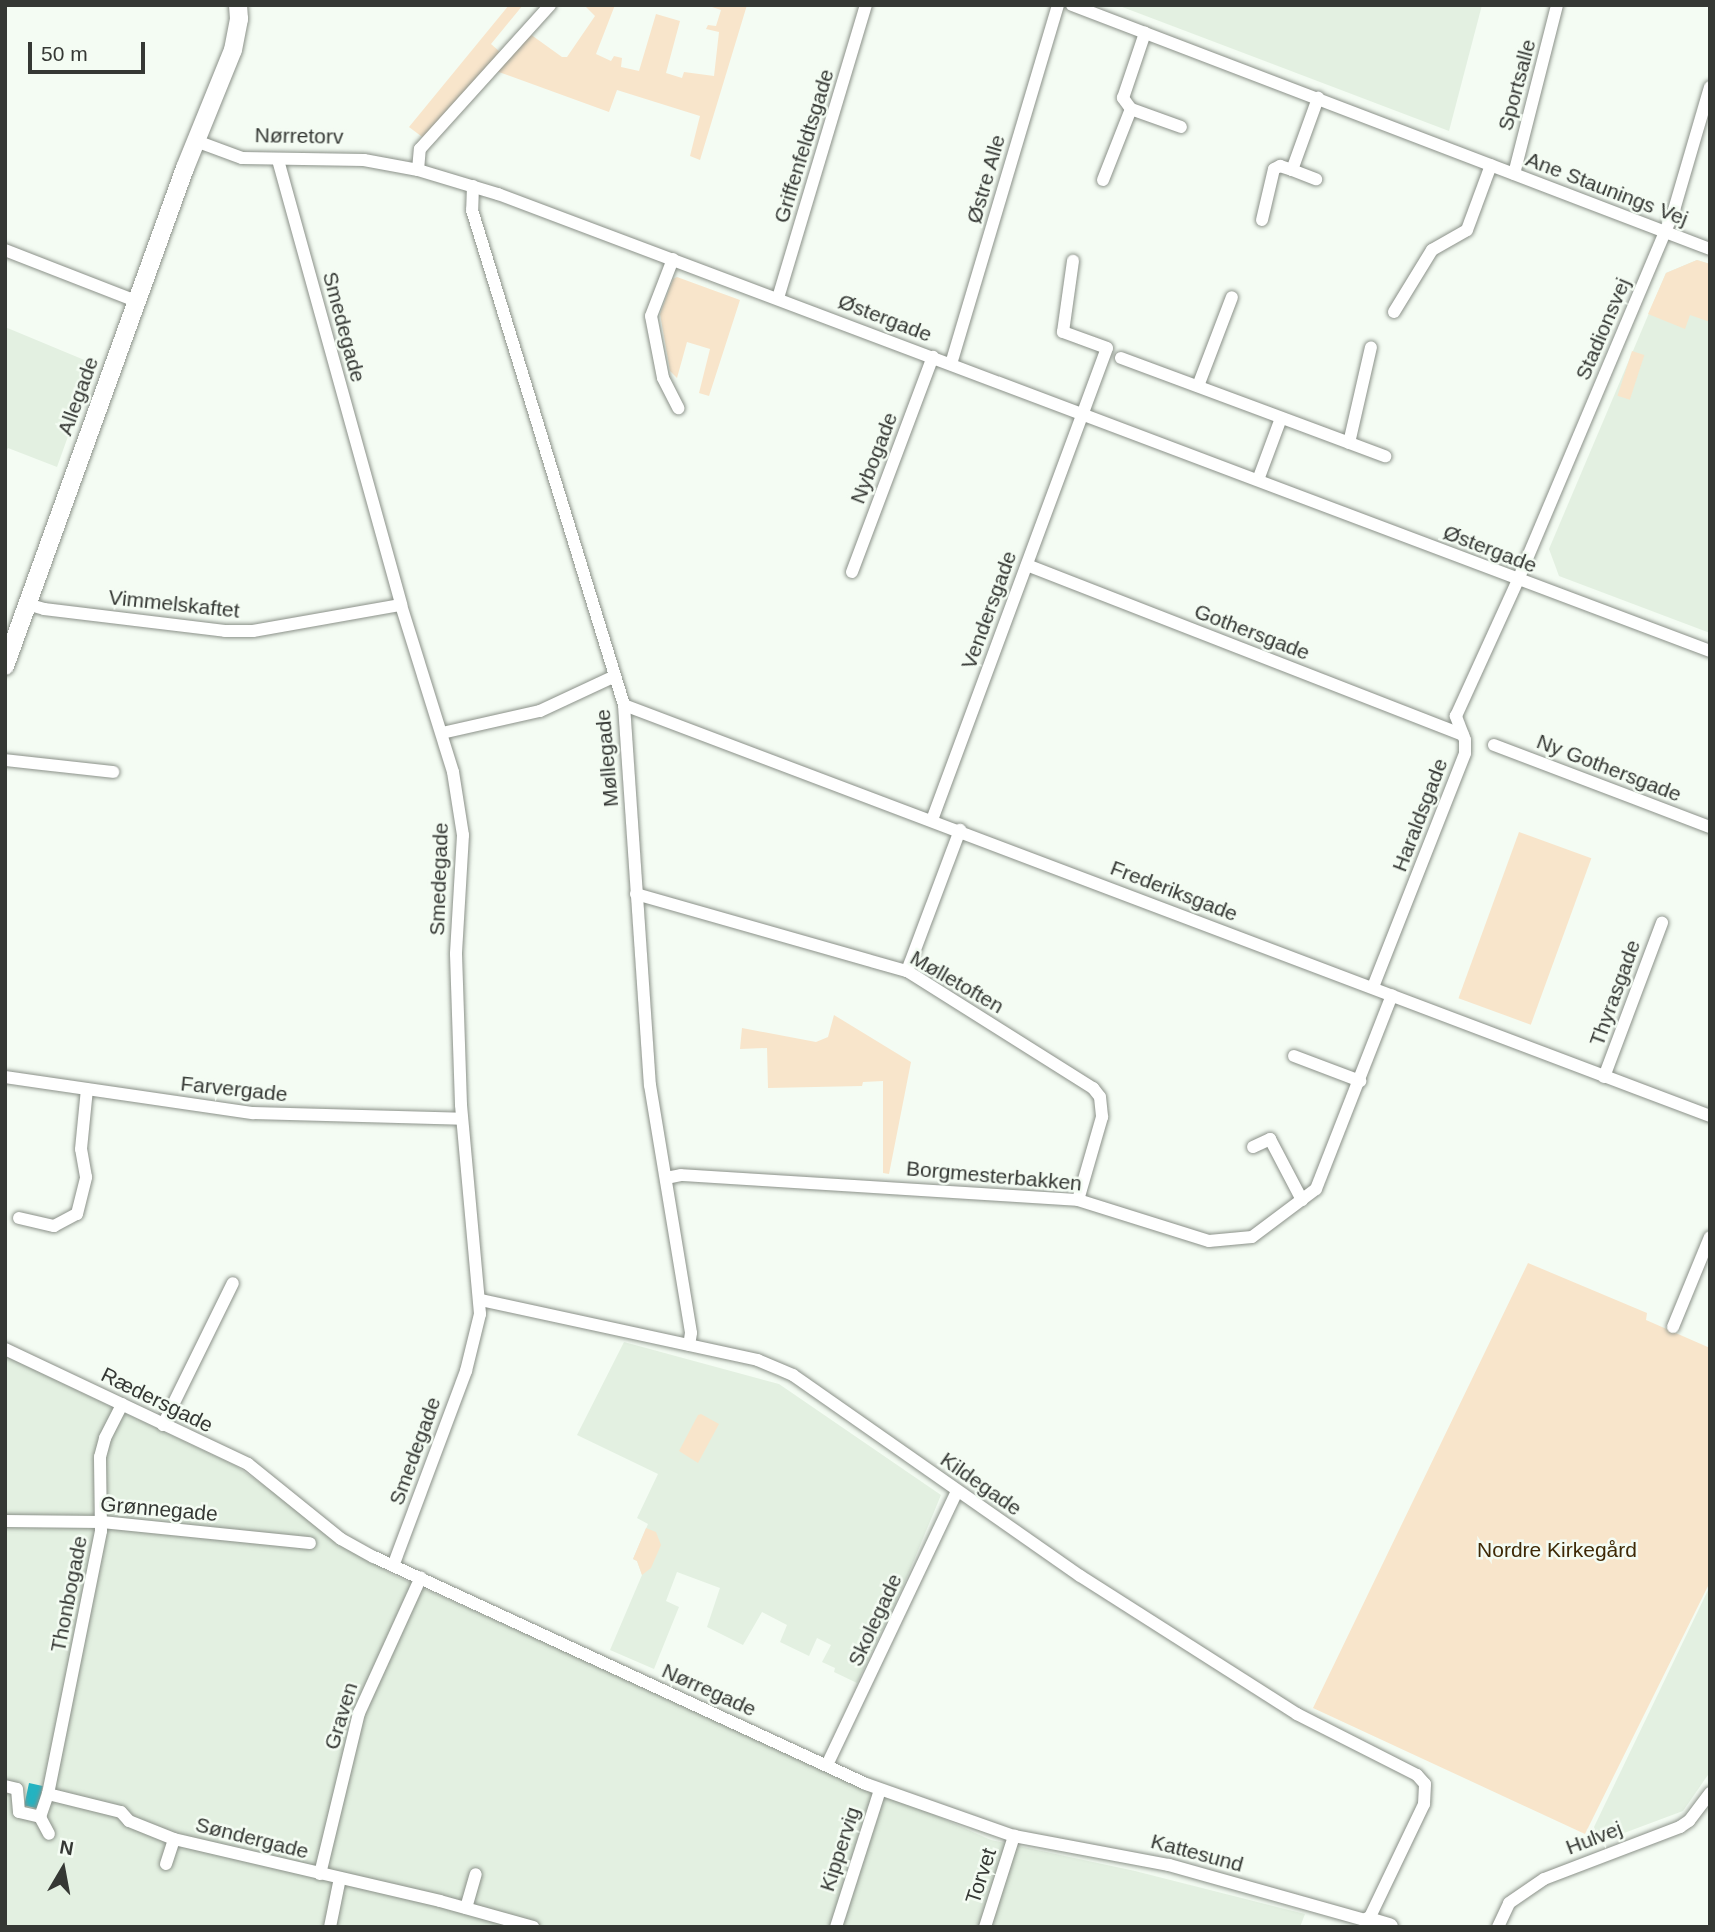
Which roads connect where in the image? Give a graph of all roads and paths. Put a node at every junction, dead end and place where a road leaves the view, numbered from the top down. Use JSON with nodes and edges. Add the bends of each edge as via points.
{"nodes":[{"id":1,"x":238,"y":5,"type":"edge"},
{"id":2,"x":550,"y":5,"type":"edge"},
{"id":3,"x":866,"y":5,"type":"edge"},
{"id":4,"x":1058,"y":5,"type":"edge"},
{"id":5,"x":1072,"y":5,"type":"edge"},
{"id":6,"x":1557,"y":5,"type":"edge"},
{"id":7,"x":1145,"y":33,"type":"junction"},
{"id":8,"x":1710,"y":88,"type":"edge"},
{"id":9,"x":1318,"y":99,"type":"junction"},
{"id":10,"x":1131,"y":109,"type":"junction"},
{"id":11,"x":1181,"y":127,"type":"dead end"},
{"id":12,"x":196,"y":141,"type":"junction"},
{"id":13,"x":278,"y":160,"type":"junction"},
{"id":14,"x":1491,"y":165,"type":"junction"},
{"id":15,"x":418,"y":170,"type":"junction"},
{"id":16,"x":1292,"y":170,"type":"junction"},
{"id":17,"x":1514,"y":173,"type":"junction"},
{"id":18,"x":1316,"y":179,"type":"dead end"},
{"id":19,"x":1103,"y":180,"type":"dead end"},
{"id":20,"x":473,"y":186,"type":"junction"},
{"id":21,"x":1262,"y":220,"type":"dead end"},
{"id":22,"x":1665,"y":231,"type":"junction"},
{"id":23,"x":1710,"y":249,"type":"edge"},
{"id":24,"x":5,"y":250,"type":"edge"},
{"id":25,"x":673,"y":259,"type":"junction"},
{"id":26,"x":1073,"y":261,"type":"dead end"},
{"id":27,"x":1232,"y":297,"type":"dead end"},
{"id":28,"x":778,"y":298,"type":"junction"},
{"id":29,"x":136,"y":300,"type":"junction"},
{"id":30,"x":1394,"y":312,"type":"dead end"},
{"id":31,"x":1371,"y":347,"type":"dead end"},
{"id":32,"x":933,"y":357,"type":"junction"},
{"id":33,"x":1121,"y":358,"type":"dead end"},
{"id":34,"x":951,"y":364,"type":"junction"},
{"id":35,"x":1198,"y":386,"type":"junction"},
{"id":36,"x":678,"y":408,"type":"dead end"},
{"id":37,"x":1083,"y":414,"type":"junction"},
{"id":38,"x":1281,"y":418,"type":"junction"},
{"id":39,"x":1349,"y":443,"type":"junction"},
{"id":40,"x":1385,"y":456,"type":"dead end"},
{"id":41,"x":1258,"y":480,"type":"junction"},
{"id":42,"x":1027,"y":565,"type":"junction"},
{"id":43,"x":852,"y":572,"type":"dead end"},
{"id":44,"x":1518,"y":580,"type":"junction"},
{"id":45,"x":27,"y":604,"type":"junction"},
{"id":46,"x":401,"y":605,"type":"junction"},
{"id":47,"x":1710,"y":651,"type":"edge"},
{"id":48,"x":5,"y":666,"type":"edge"},
{"id":49,"x":613,"y":677,"type":"junction"},
{"id":50,"x":624,"y":705,"type":"junction"},
{"id":51,"x":442,"y":733,"type":"junction"},
{"id":52,"x":1463,"y":736,"type":"junction"},
{"id":53,"x":1494,"y":745,"type":"dead end"},
{"id":54,"x":5,"y":760,"type":"edge"},
{"id":55,"x":113,"y":772,"type":"dead end"},
{"id":56,"x":932,"y":820,"type":"junction"},
{"id":57,"x":1710,"y":827,"type":"edge"},
{"id":58,"x":960,"y":830,"type":"junction"},
{"id":59,"x":636,"y":894,"type":"junction"},
{"id":60,"x":1661,"y":923,"type":"dead end"},
{"id":61,"x":907,"y":971,"type":"junction"},
{"id":62,"x":1373,"y":987,"type":"junction"},
{"id":63,"x":1392,"y":995,"type":"junction"},
{"id":64,"x":1294,"y":1056,"type":"dead end"},
{"id":65,"x":5,"y":1077,"type":"edge"},
{"id":66,"x":1604,"y":1077,"type":"junction"},
{"id":67,"x":1360,"y":1081,"type":"junction"},
{"id":68,"x":87,"y":1089,"type":"junction"},
{"id":69,"x":1710,"y":1116,"type":"edge"},
{"id":70,"x":462,"y":1119,"type":"junction"},
{"id":71,"x":1253,"y":1147,"type":"dead end"},
{"id":72,"x":666,"y":1178,"type":"junction"},
{"id":73,"x":1078,"y":1200,"type":"junction"},
{"id":74,"x":1302,"y":1200,"type":"junction"},
{"id":75,"x":19,"y":1218,"type":"dead end"},
{"id":76,"x":1710,"y":1237,"type":"edge"},
{"id":77,"x":233,"y":1283,"type":"dead end"},
{"id":78,"x":481,"y":1300,"type":"junction"},
{"id":79,"x":1673,"y":1327,"type":"dead end"},
{"id":80,"x":690,"y":1345,"type":"junction"},
{"id":81,"x":5,"y":1349,"type":"edge"},
{"id":82,"x":122,"y":1404,"type":"junction"},
{"id":83,"x":163,"y":1425,"type":"junction"},
{"id":84,"x":957,"y":1491,"type":"junction"},
{"id":85,"x":5,"y":1521,"type":"edge"},
{"id":86,"x":102,"y":1522,"type":"junction"},
{"id":87,"x":310,"y":1543,"type":"dead end"},
{"id":88,"x":393,"y":1566,"type":"junction"},
{"id":89,"x":421,"y":1577,"type":"junction"},
{"id":90,"x":827,"y":1765,"type":"junction"},
{"id":91,"x":5,"y":1786,"type":"edge"},
{"id":92,"x":880,"y":1790,"type":"junction"},
{"id":93,"x":1710,"y":1793,"type":"edge"},
{"id":94,"x":48,"y":1794,"type":"junction"},
{"id":95,"x":40,"y":1817,"type":"junction"},
{"id":96,"x":49,"y":1834,"type":"dead end"},
{"id":97,"x":1014,"y":1836,"type":"junction"},
{"id":98,"x":174,"y":1839,"type":"junction"},
{"id":99,"x":166,"y":1864,"type":"dead end"},
{"id":100,"x":320,"y":1874,"type":"junction"},
{"id":101,"x":476,"y":1874,"type":"dead end"},
{"id":102,"x":340,"y":1878,"type":"junction"},
{"id":103,"x":466,"y":1908,"type":"junction"},
{"id":104,"x":1368,"y":1921,"type":"junction"},
{"id":105,"x":837,"y":1923,"type":"edge"},
{"id":106,"x":330,"y":1927,"type":"edge"},
{"id":107,"x":533,"y":1927,"type":"edge"},
{"id":108,"x":985,"y":1927,"type":"edge"},
{"id":109,"x":1389,"y":1927,"type":"edge"},
{"id":110,"x":1498,"y":1927,"type":"edge"}],
"edges":[{"from":1,"to":12,"type":"street","via":[[233,50]]},
{"from":2,"to":15,"type":"street","via":[[420,149]]},
{"from":3,"to":28,"type":"street","name":"Griffenfeldtsgade"},
{"from":4,"to":34,"type":"street","name":"Østre Alle"},
{"from":5,"to":7,"type":"street","name":"Ane Staunings Vej"},
{"from":6,"to":17,"type":"street","name":"Sportsalle"},
{"from":7,"to":9,"type":"street","name":"Ane Staunings Vej"},
{"from":7,"to":10,"type":"street","via":[[1123,98]]},
{"from":8,"to":22,"type":"street","name":"Stadionsvej"},
{"from":9,"to":14,"type":"street","name":"Ane Staunings Vej"},
{"from":9,"to":16,"type":"street"},
{"from":10,"to":11,"type":"street"},
{"from":10,"to":19,"type":"street"},
{"from":12,"to":13,"type":"street","name":"Nørretorv","via":[[242,158]]},
{"from":12,"to":29,"type":"street","name":"Allegade"},
{"from":13,"to":15,"type":"street","name":"Nørretorv","via":[[364,160]]},
{"from":13,"to":46,"type":"street","name":"Smedegade"},
{"from":14,"to":17,"type":"street","name":"Ane Staunings Vej"},
{"from":14,"to":30,"type":"street","via":[[1467,230],[1432,250]]},
{"from":15,"to":20,"type":"street","name":"Nørretorv"},
{"from":16,"to":18,"type":"street"},
{"from":16,"to":21,"type":"street","via":[[1274,169]]},
{"from":17,"to":22,"type":"street","name":"Ane Staunings Vej"},
{"from":20,"to":25,"type":"street","name":"Østergade"},
{"from":20,"to":49,"type":"street","name":"Møllegade","via":[[472,210]]},
{"from":22,"to":23,"type":"street","name":"Ane Staunings Vej"},
{"from":22,"to":44,"type":"street","name":"Stadionsvej"},
{"from":24,"to":29,"type":"street"},
{"from":25,"to":28,"type":"street","name":"Østergade"},
{"from":25,"to":36,"type":"street","via":[[650,316],[663,378]]},
{"from":26,"to":37,"type":"street","via":[[1063,332],[1107,348]]},
{"from":27,"to":35,"type":"street"},
{"from":28,"to":32,"type":"street","name":"Østergade"},
{"from":29,"to":45,"type":"street","name":"Allegade"},
{"from":31,"to":39,"type":"street"},
{"from":32,"to":34,"type":"street","name":"Østergade"},
{"from":32,"to":43,"type":"street","name":"Nybogade"},
{"from":33,"to":35,"type":"street"},
{"from":34,"to":37,"type":"street","name":"Østergade"},
{"from":35,"to":38,"type":"street"},
{"from":37,"to":41,"type":"street","name":"Østergade"},
{"from":37,"to":42,"type":"street","name":"Vendersgade"},
{"from":38,"to":39,"type":"street"},
{"from":38,"to":41,"type":"street"},
{"from":39,"to":40,"type":"street"},
{"from":41,"to":44,"type":"street","name":"Østergade"},
{"from":42,"to":52,"type":"street","name":"Gothersgade"},
{"from":42,"to":56,"type":"street","name":"Vendersgade"},
{"from":44,"to":47,"type":"street","name":"Østergade"},
{"from":44,"to":52,"type":"street","name":"Haraldsgade","via":[[1456,716]]},
{"from":45,"to":46,"type":"street","name":"Vimmelskaftet","via":[[225,631],[253,631]]},
{"from":45,"to":48,"type":"street","name":"Allegade"},
{"from":46,"to":51,"type":"street","name":"Smedegade"},
{"from":49,"to":50,"type":"street","name":"Møllegade"},
{"from":49,"to":51,"type":"street","via":[[540,711]]},
{"from":50,"to":56,"type":"street","name":"Frederiksgade"},
{"from":50,"to":59,"type":"street","name":"Møllegade"},
{"from":51,"to":70,"type":"street","name":"Smedegade","via":[[463,835],[456,954]]},
{"from":52,"to":62,"type":"street","name":"Haraldsgade","via":[[1465,753]]},
{"from":53,"to":57,"type":"street","name":"Ny Gothersgade"},
{"from":54,"to":55,"type":"street"},
{"from":56,"to":58,"type":"street","name":"Frederiksgade"},
{"from":58,"to":61,"type":"street"},
{"from":58,"to":62,"type":"street","name":"Frederiksgade"},
{"from":59,"to":61,"type":"street","name":"Mølletoften"},
{"from":59,"to":72,"type":"street","name":"Møllegade","via":[[650,1085]]},
{"from":60,"to":66,"type":"street","name":"Thyrasgade"},
{"from":61,"to":73,"type":"street","name":"Mølletoften","via":[[1093,1088],[1100,1097],[1102,1117]]},
{"from":62,"to":63,"type":"street","name":"Frederiksgade"},
{"from":63,"to":66,"type":"street","name":"Frederiksgade"},
{"from":63,"to":67,"type":"street","name":"Borgmesterbakken"},
{"from":64,"to":67,"type":"street"},
{"from":65,"to":68,"type":"street","name":"Farvergade"},
{"from":66,"to":69,"type":"street","name":"Frederiksgade"},
{"from":67,"to":74,"type":"street","name":"Borgmesterbakken","via":[[1327,1168],[1316,1189]]},
{"from":68,"to":70,"type":"street","name":"Farvergade","via":[[253,1113]]},
{"from":68,"to":75,"type":"street","via":[[81,1149],[86,1177],[77,1214],[54,1226]]},
{"from":70,"to":78,"type":"street","name":"Smedegade"},
{"from":71,"to":74,"type":"street","via":[[1270,1139]]},
{"from":72,"to":73,"type":"street","name":"Borgmesterbakken","via":[[694,1175]]},
{"from":72,"to":80,"type":"street","name":"Møllegade"},
{"from":73,"to":74,"type":"street","name":"Borgmesterbakken","via":[[1209,1241],[1229,1241],[1252,1237]]},
{"from":76,"to":79,"type":"street"},
{"from":77,"to":83,"type":"street"},
{"from":78,"to":80,"type":"street","name":"Kildegade"},
{"from":78,"to":88,"type":"street","name":"Smedegade","via":[[466,1371]]},
{"from":80,"to":84,"type":"street","name":"Kildegade","via":[[758,1360],[793,1375]]},
{"from":81,"to":82,"type":"street","name":"Rædersgade"},
{"from":82,"to":83,"type":"street","name":"Rædersgade"},
{"from":82,"to":86,"type":"street","name":"Thonbogade","via":[[100,1457]]},
{"from":83,"to":88,"type":"street","name":"Rædersgade","via":[[248,1464],[341,1539]]},
{"from":84,"to":90,"type":"street","name":"Skolegade"},
{"from":84,"to":104,"type":"street","name":"Kildegade","via":[[1261,1692],[1406,1767],[1424,1784],[1424,1804]]},
{"from":85,"to":86,"type":"street","name":"Grønnegade"},
{"from":86,"to":87,"type":"street","name":"Grønnegade"},
{"from":86,"to":94,"type":"street","name":"Thonbogade"},
{"from":88,"to":89,"type":"street","name":"Nørregade"},
{"from":89,"to":90,"type":"street","name":"Nørregade"},
{"from":89,"to":100,"type":"street","name":"Graven","via":[[359,1713]]},
{"from":90,"to":92,"type":"street","name":"Nørregade"},
{"from":91,"to":95,"type":"street","via":[[16,1788],[19,1812]]},
{"from":92,"to":97,"type":"street","name":"Nørregade"},
{"from":92,"to":105,"type":"street","name":"Kippervig"},
{"from":93,"to":110,"type":"street","name":"Hulvej","via":[[1680,1827],[1544,1879],[1509,1903]]},
{"from":94,"to":95,"type":"street"},
{"from":94,"to":98,"type":"street","name":"Søndergade","via":[[121,1812],[129,1821]]},
{"from":95,"to":96,"type":"street"},
{"from":97,"to":104,"type":"street","name":"Kattesund","via":[[1169,1865]]},
{"from":97,"to":108,"type":"street","name":"Torvet"},
{"from":98,"to":99,"type":"street"},
{"from":98,"to":100,"type":"street","name":"Søndergade"},
{"from":100,"to":102,"type":"street","name":"Søndergade"},
{"from":101,"to":103,"type":"street"},
{"from":102,"to":103,"type":"street","name":"Søndergade"},
{"from":102,"to":106,"type":"street"},
{"from":103,"to":107,"type":"street","name":"Søndergade"},
{"from":104,"to":109,"type":"street"}]}
